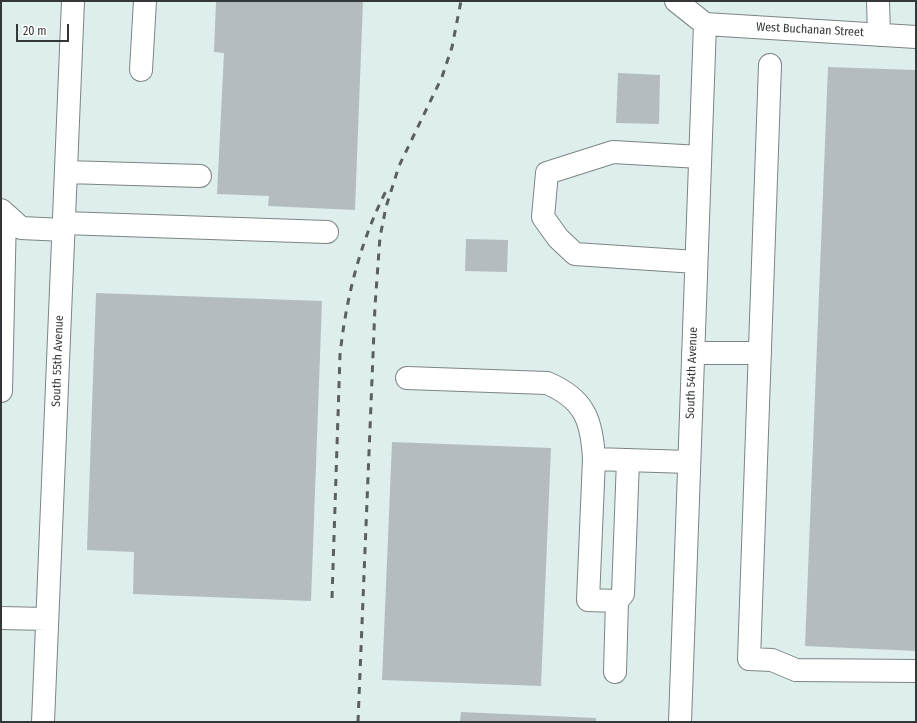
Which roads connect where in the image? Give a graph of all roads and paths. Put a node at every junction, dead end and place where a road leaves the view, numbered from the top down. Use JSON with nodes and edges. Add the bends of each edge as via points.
{"nodes":[{"id":1,"x":73,"y":1,"type":"edge"},
{"id":2,"x":145,"y":1,"type":"edge"},
{"id":3,"x":676,"y":1,"type":"edge"},
{"id":4,"x":878,"y":1,"type":"edge"},
{"id":5,"x":704,"y":24,"type":"junction"},
{"id":6,"x":879,"y":35,"type":"junction"},
{"id":7,"x":916,"y":37,"type":"edge"},
{"id":8,"x":770,"y":65,"type":"dead end"},
{"id":9,"x":141,"y":70,"type":"dead end"},
{"id":10,"x":700,"y":157,"type":"junction"},
{"id":11,"x":66,"y":172,"type":"junction"},
{"id":12,"x":200,"y":176,"type":"dead end"},
{"id":13,"x":3,"y":212,"type":"edge"},
{"id":14,"x":64,"y":226,"type":"junction"},
{"id":15,"x":327,"y":232,"type":"dead end"},
{"id":16,"x":696,"y":262,"type":"junction"},
{"id":17,"x":693,"y":354,"type":"junction"},
{"id":18,"x":760,"y":354,"type":"junction"},
{"id":19,"x":407,"y":378,"type":"dead end"},
{"id":20,"x":1,"y":391,"type":"edge"},
{"id":21,"x":594,"y":459,"type":"junction"},
{"id":22,"x":628,"y":460,"type":"junction"},
{"id":23,"x":689,"y":462,"type":"junction"},
{"id":24,"x":617,"y":601,"type":"junction"},
{"id":25,"x":1,"y":618,"type":"edge"},
{"id":26,"x":48,"y":619,"type":"junction"},
{"id":27,"x":615,"y":672,"type":"dead end"},
{"id":28,"x":916,"y":672,"type":"edge"},
{"id":29,"x":43,"y":722,"type":"edge"},
{"id":30,"x":680,"y":722,"type":"edge"}],
"edges":[{"from":1,"to":11,"type":"street","name":"South 55th Avenue"},
{"from":2,"to":9,"type":"street"},
{"from":3,"to":5,"type":"street"},
{"from":4,"to":6,"type":"street"},
{"from":5,"to":6,"type":"street","name":"West Buchanan Street"},
{"from":5,"to":10,"type":"street","name":"South 54th Avenue"},
{"from":6,"to":7,"type":"street","name":"West Buchanan Street"},
{"from":8,"to":18,"type":"street"},
{"from":10,"to":16,"type":"street","name":"South 54th Avenue"},
{"from":10,"to":16,"type":"street","via":[[613,152],[547,173],[543,217],[558,238],[575,254]]},
{"from":11,"to":12,"type":"street"},
{"from":11,"to":14,"type":"street","name":"South 55th Avenue"},
{"from":13,"to":14,"type":"street","via":[[21,228]]},
{"from":13,"to":20,"type":"street"},
{"from":14,"to":15,"type":"street"},
{"from":14,"to":26,"type":"street","name":"South 55th Avenue"},
{"from":16,"to":17,"type":"street","name":"South 54th Avenue"},
{"from":17,"to":18,"type":"street"},
{"from":17,"to":23,"type":"street","name":"South 54th Avenue"},
{"from":18,"to":28,"type":"street","via":[[749,659],[772,660],[796,670]]},
{"from":19,"to":21,"type":"street","via":[[547,383],[561,389],[584,410],[593,436]]},
{"from":21,"to":22,"type":"street"},
{"from":21,"to":24,"type":"street","via":[[588,600]]},
{"from":22,"to":23,"type":"street"},
{"from":22,"to":24,"type":"street","via":[[623,594]]},
{"from":23,"to":30,"type":"street","name":"South 54th Avenue"},
{"from":24,"to":27,"type":"street"},
{"from":25,"to":26,"type":"street"},
{"from":26,"to":29,"type":"street","name":"South 55th Avenue"}]}
